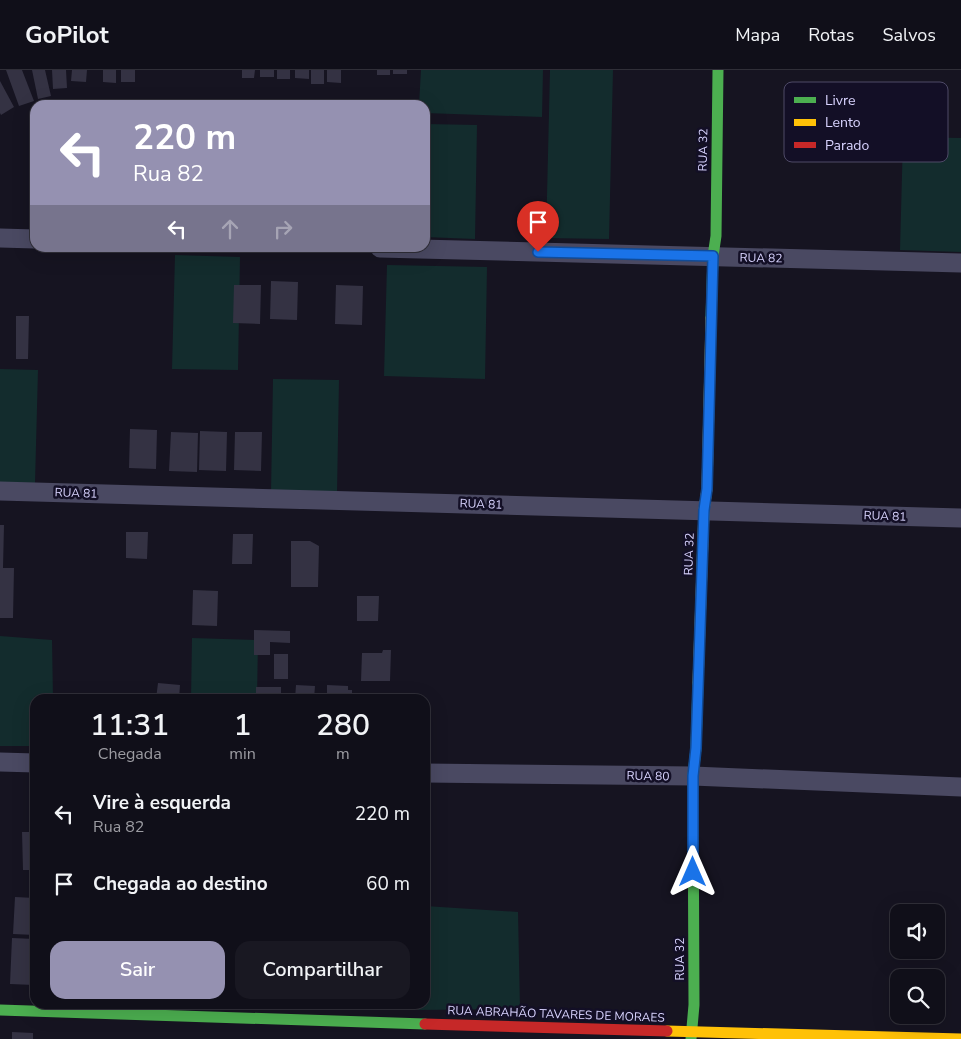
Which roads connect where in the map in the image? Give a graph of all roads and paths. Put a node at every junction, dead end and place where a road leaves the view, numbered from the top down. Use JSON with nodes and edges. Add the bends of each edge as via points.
{"nodes":[{"id":1,"x":718,"y":70,"type":"edge"},
{"id":2,"x":0,"y":238,"type":"edge"},
{"id":3,"x":30,"y":239,"type":"edge"},
{"id":4,"x":430,"y":249,"type":"edge"},
{"id":5,"x":713,"y":256,"type":"junction"},
{"id":6,"x":961,"y":263,"type":"edge"},
{"id":7,"x":0,"y":491,"type":"edge"},
{"id":8,"x":704,"y":510,"type":"junction"},
{"id":9,"x":961,"y":518,"type":"edge"},
{"id":10,"x":0,"y":762,"type":"edge"},
{"id":11,"x":30,"y":762,"type":"edge"},
{"id":12,"x":430,"y":773,"type":"edge"},
{"id":13,"x":693,"y":776,"type":"junction"},
{"id":14,"x":961,"y":787,"type":"edge"},
{"id":15,"x":0,"y":1010,"type":"edge"},
{"id":16,"x":691,"y":1036,"type":"edge"},
{"id":17,"x":961,"y":1039,"type":"edge"}],
"edges":[{"from":1,"to":5,"type":"main road","name":"RUA 32"},
{"from":2,"to":3,"type":"street"},
{"from":4,"to":5,"type":"street","name":"RUA 82"},
{"from":5,"to":6,"type":"street","name":"RUA 82"},
{"from":5,"to":8,"type":"main road","name":"RUA 32"},
{"from":7,"to":8,"type":"street","name":"RUA 81"},
{"from":8,"to":9,"type":"street","name":"RUA 81"},
{"from":8,"to":13,"type":"main road","name":"RUA 32"},
{"from":10,"to":11,"type":"street"},
{"from":12,"to":13,"type":"street","name":"RUA 80"},
{"from":13,"to":14,"type":"street","name":"RUA 80"},
{"from":13,"to":16,"type":"main road","name":"RUA 32","via":[[694,1006]]},
{"from":15,"to":16,"type":"main road","name":"RUA ABRAHÃO TAVARES DE MORAES"},
{"from":16,"to":17,"type":"main road","name":"RUA ABRAHÃO TAVARES DE MORAES"}]}
